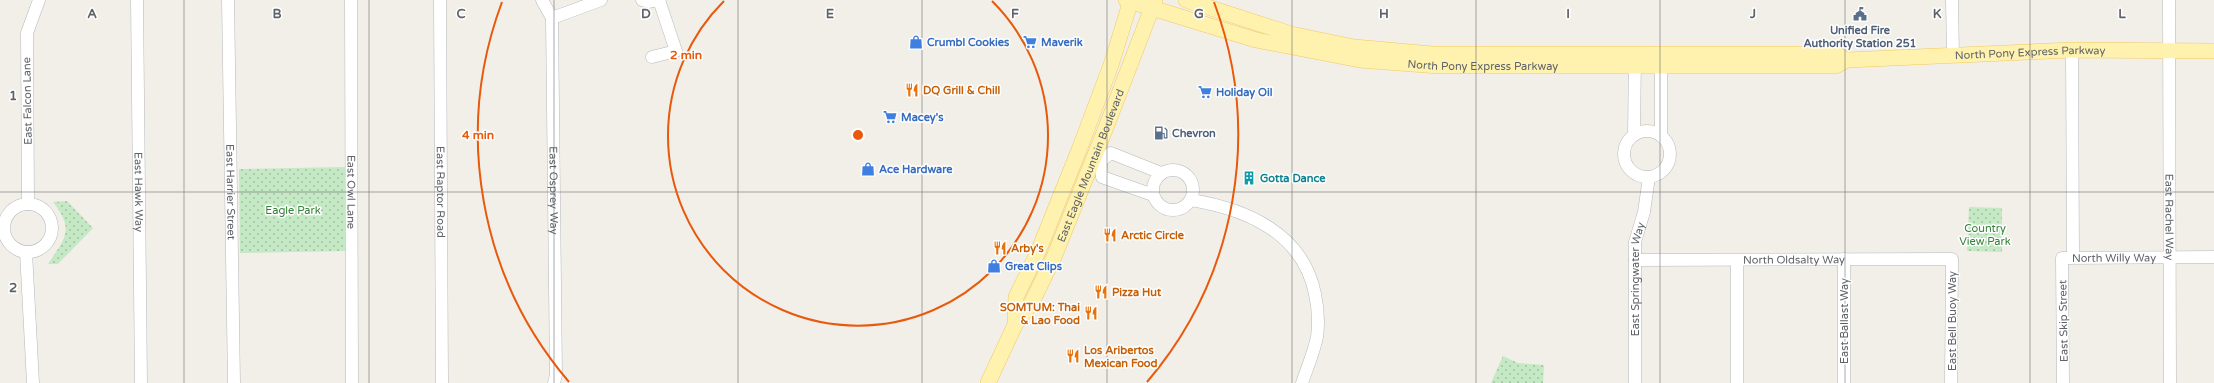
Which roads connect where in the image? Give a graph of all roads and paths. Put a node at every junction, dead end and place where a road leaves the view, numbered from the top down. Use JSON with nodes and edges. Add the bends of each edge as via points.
{"nodes":[{"id":1,"x":39,"y":0,"type":"edge"},
{"id":2,"x":137,"y":0,"type":"edge"},
{"id":3,"x":228,"y":0,"type":"edge"},
{"id":4,"x":351,"y":0,"type":"edge"},
{"id":5,"x":440,"y":0,"type":"edge"},
{"id":6,"x":542,"y":0,"type":"edge"},
{"id":7,"x":601,"y":0,"type":"edge"},
{"id":8,"x":642,"y":0,"type":"edge"},
{"id":9,"x":659,"y":0,"type":"edge"},
{"id":10,"x":1186,"y":0,"type":"edge"},
{"id":11,"x":1952,"y":0,"type":"edge"},
{"id":12,"x":2169,"y":0,"type":"edge"},
{"id":13,"x":1129,"y":1,"type":"edge"},
{"id":14,"x":1153,"y":4,"type":"edge"},
{"id":15,"x":552,"y":18,"type":"junction"},
{"id":16,"x":2072,"y":50,"type":"junction"},
{"id":17,"x":2170,"y":50,"type":"junction"},
{"id":18,"x":2214,"y":51,"type":"edge"},
{"id":19,"x":1953,"y":54,"type":"junction"},
{"id":20,"x":652,"y":57,"type":"dead end"},
{"id":21,"x":1635,"y":60,"type":"junction"},
{"id":22,"x":1661,"y":60,"type":"junction"},
{"id":23,"x":1634,"y":135,"type":"junction"},
{"id":24,"x":1661,"y":136,"type":"junction"},
{"id":25,"x":1079,"y":150,"type":"junction"},
{"id":26,"x":1097,"y":159,"type":"junction"},
{"id":27,"x":1161,"y":173,"type":"junction"},
{"id":28,"x":1649,"y":177,"type":"junction"},
{"id":29,"x":1153,"y":195,"type":"junction"},
{"id":30,"x":1191,"y":200,"type":"junction"},
{"id":31,"x":28,"y":204,"type":"junction"},
{"id":32,"x":4,"y":215,"type":"edge"},
{"id":33,"x":4,"y":242,"type":"edge"},
{"id":34,"x":26,"y":252,"type":"junction"},
{"id":35,"x":2214,"y":257,"type":"edge"},
{"id":36,"x":2068,"y":258,"type":"junction"},
{"id":37,"x":2169,"y":258,"type":"junction"},
{"id":38,"x":1844,"y":259,"type":"junction"},
{"id":39,"x":1952,"y":259,"type":"joint"},
{"id":40,"x":1635,"y":260,"type":"junction"},
{"id":41,"x":1737,"y":261,"type":"junction"},
{"id":42,"x":1015,"y":325,"type":"junction"},
{"id":43,"x":33,"y":383,"type":"edge"},
{"id":44,"x":141,"y":383,"type":"edge"},
{"id":45,"x":234,"y":383,"type":"edge"},
{"id":46,"x":352,"y":383,"type":"edge"},
{"id":47,"x":442,"y":383,"type":"edge"},
{"id":48,"x":554,"y":383,"type":"edge"},
{"id":49,"x":988,"y":383,"type":"edge"},
{"id":50,"x":1302,"y":383,"type":"edge"},
{"id":51,"x":1635,"y":383,"type":"edge"},
{"id":52,"x":1738,"y":383,"type":"edge"},
{"id":53,"x":1844,"y":383,"type":"edge"},
{"id":54,"x":1951,"y":383,"type":"edge"},
{"id":55,"x":2063,"y":383,"type":"edge"},
{"id":56,"x":2170,"y":383,"type":"edge"}],
"edges":[{"from":1,"to":31,"type":"street","name":"East Falcon Lane","via":[[27,33]]},
{"from":2,"to":44,"type":"street","name":"East Hawk Way"},
{"from":3,"to":45,"type":"street","name":"East Harrier Street"},
{"from":4,"to":46,"type":"street","name":"East Owl Lane"},
{"from":5,"to":47,"type":"street","name":"East Raptor Road"},
{"from":6,"to":15,"type":"street","name":"East Osprey Way"},
{"from":7,"to":15,"type":"street"},
{"from":8,"to":9,"type":"street"},
{"from":9,"to":20,"type":"street","via":[[676,51]]},
{"from":10,"to":21,"type":"main road","name":"North Pony Express Parkway","via":[[1291,34],[1354,47],[1432,54]]},
{"from":11,"to":19,"type":"street"},
{"from":12,"to":17,"type":"street","name":"East Rachel Way"},
{"from":13,"to":14,"type":"main road","name":"North Pony Express Parkway"},
{"from":13,"to":25,"type":"main road","name":"East Eagle Mountain Boulevard","via":[[1105,82]]},
{"from":14,"to":21,"type":"main road","name":"North Pony Express Parkway","via":[[1256,40],[1360,60],[1439,66]]},
{"from":14,"to":26,"type":"main road","name":"East Eagle Mountain Boulevard"},
{"from":15,"to":48,"type":"street","name":"East Osprey Way","via":[[556,367]]},
{"from":16,"to":17,"type":"main road","name":"North Pony Express Parkway"},
{"from":16,"to":19,"type":"main road","name":"North Pony Express Parkway"},
{"from":16,"to":36,"type":"street","name":"East Skip Street"},
{"from":17,"to":18,"type":"main road","name":"North Pony Express Parkway"},
{"from":17,"to":37,"type":"street","name":"East Rachel Way"},
{"from":19,"to":22,"type":"main road","name":"North Pony Express Parkway","via":[[1847,60],[1836,54]]},
{"from":21,"to":22,"type":"main road","name":"North Pony Express Parkway"},
{"from":21,"to":23,"type":"street"},
{"from":22,"to":24,"type":"street"},
{"from":23,"to":24,"type":"street","via":[[1648,131]]},
{"from":23,"to":28,"type":"street","via":[[1624,151],[1626,162],[1633,172]]},
{"from":24,"to":28,"type":"street","via":[[1669,149],[1669,159],[1661,172]]},
{"from":25,"to":26,"type":"street"},
{"from":25,"to":42,"type":"main road","name":"East Eagle Mountain Boulevard","via":[[1038,252],[1016,297]]},
{"from":26,"to":27,"type":"street","via":[[1111,153]]},
{"from":26,"to":29,"type":"street","via":[[1102,177]]},
{"from":26,"to":42,"type":"main road","name":"East Eagle Mountain Boulevard","via":[[1032,302]]},
{"from":27,"to":29,"type":"street","via":[[1154,182]]},
{"from":27,"to":30,"type":"street","via":[[1173,170],[1188,176],[1192,185]]},
{"from":28,"to":40,"type":"street","name":"East Springwater Way","via":[[1644,212],[1635,242]]},
{"from":29,"to":30,"type":"street","via":[[1159,205],[1172,211],[1184,207]]},
{"from":30,"to":50,"type":"street","via":[[1222,205],[1258,220],[1285,240],[1310,274],[1317,304],[1317,336]]},
{"from":31,"to":32,"type":"street","via":[[16,207]]},
{"from":31,"to":34,"type":"street","via":[[36,205],[48,214],[52,229],[50,237],[41,248]]},
{"from":32,"to":33,"type":"street"},
{"from":33,"to":34,"type":"street"},
{"from":34,"to":43,"type":"street"},
{"from":35,"to":37,"type":"street","name":"North Willy Way"},
{"from":36,"to":37,"type":"street","name":"North Willy Way"},
{"from":36,"to":55,"type":"street","name":"East Skip Street"},
{"from":37,"to":56,"type":"street","name":"East Rachel Way"},
{"from":38,"to":39,"type":"street","name":"North Oldsalty Way"},
{"from":38,"to":41,"type":"street","name":"North Oldsalty Way"},
{"from":38,"to":53,"type":"street","name":"East Ballast Way"},
{"from":39,"to":54,"type":"street","name":"East Bell Buoy Way"},
{"from":40,"to":41,"type":"street","name":"North Oldsalty Way"},
{"from":40,"to":51,"type":"street","name":"East Springwater Way"},
{"from":41,"to":52,"type":"street"},
{"from":42,"to":49,"type":"main road","name":"East Eagle Mountain Boulevard"}]}
